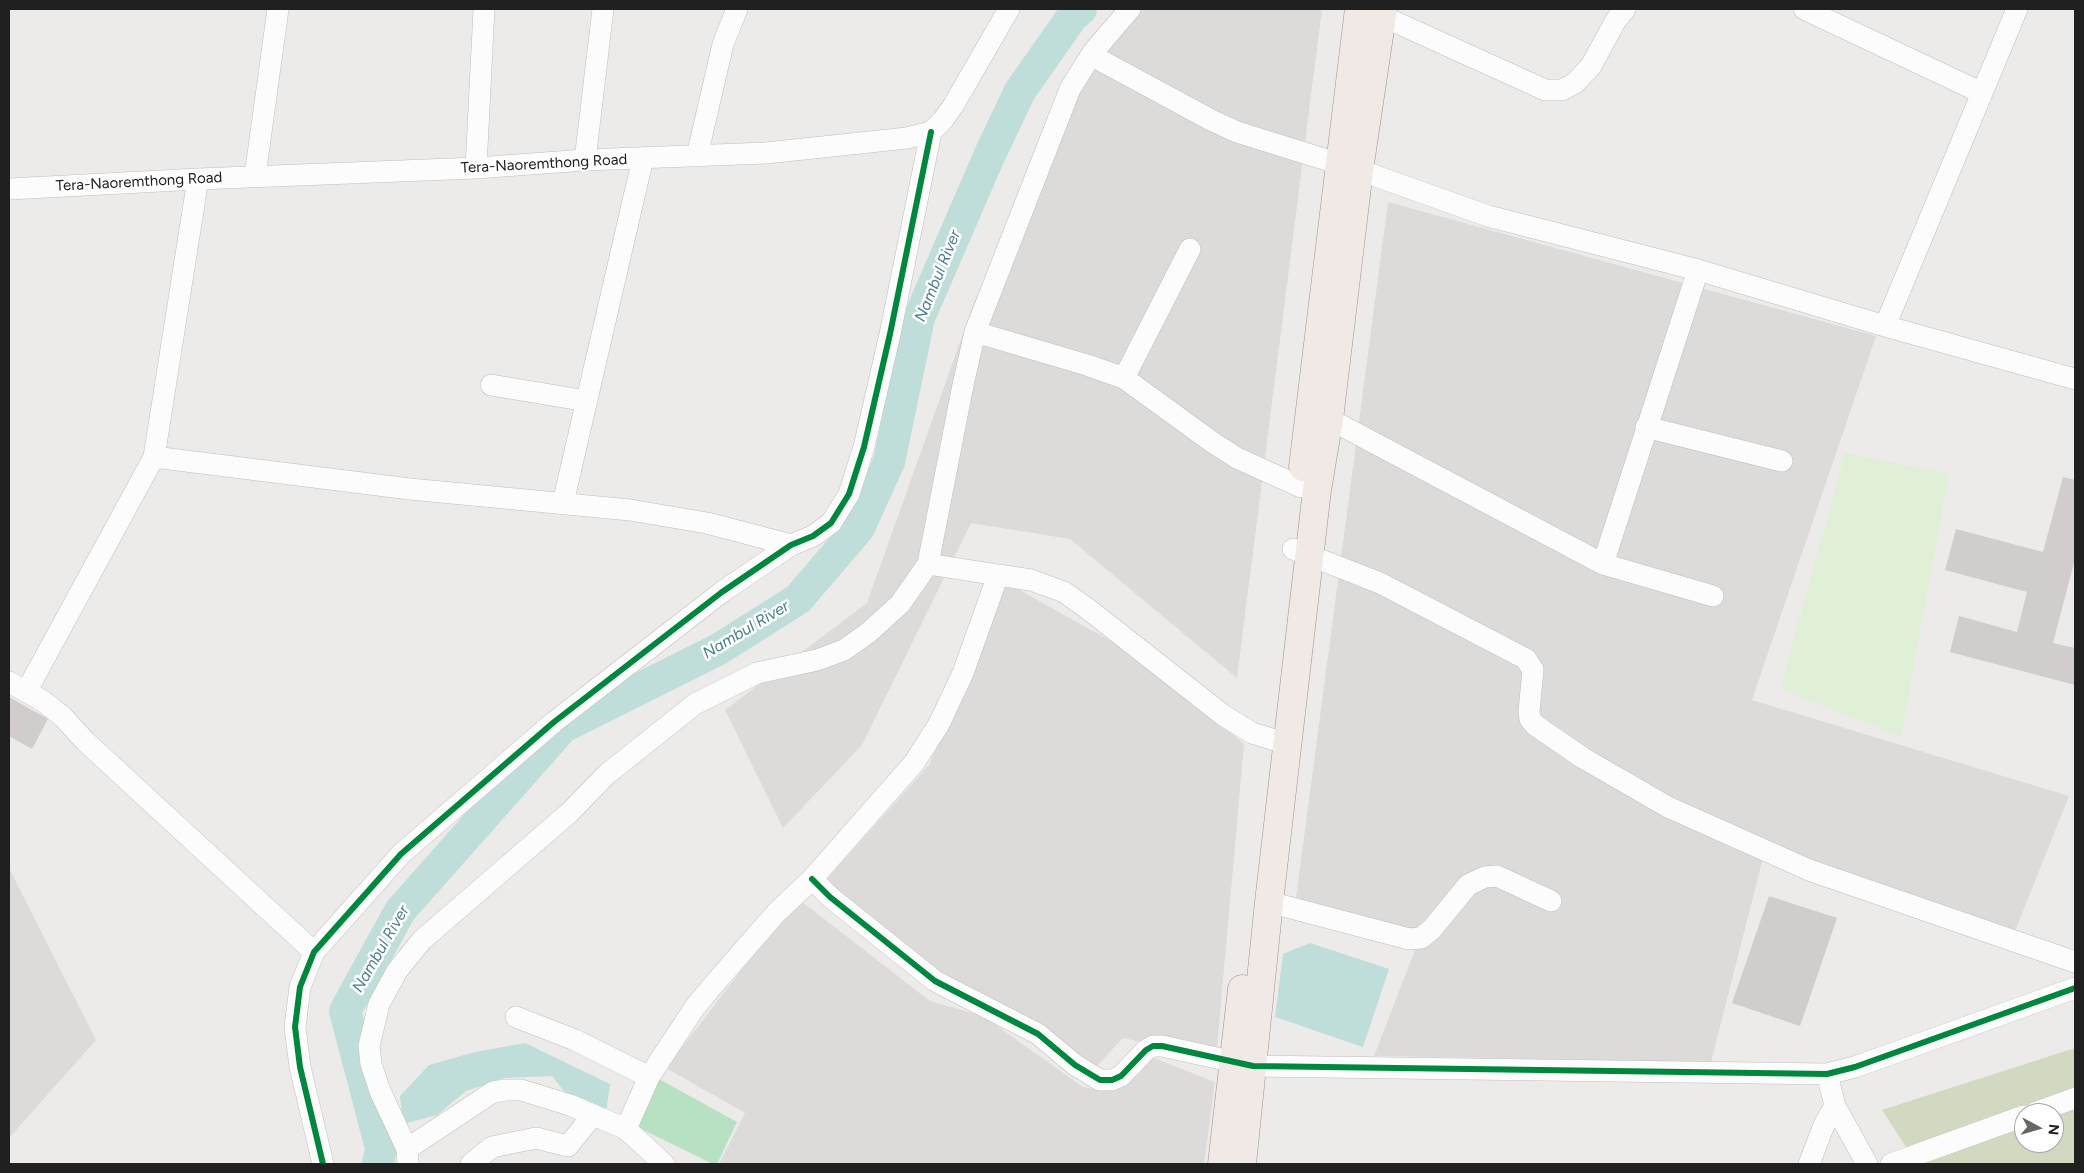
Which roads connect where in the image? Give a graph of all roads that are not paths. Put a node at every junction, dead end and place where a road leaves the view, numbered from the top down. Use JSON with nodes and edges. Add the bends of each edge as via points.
{"nodes":[{"id":1,"x":278,"y":9,"type":"edge"},
{"id":2,"x":484,"y":9,"type":"edge"},
{"id":3,"x":604,"y":9,"type":"edge"},
{"id":4,"x":737,"y":9,"type":"edge"},
{"id":5,"x":1009,"y":9,"type":"edge"},
{"id":6,"x":1130,"y":9,"type":"edge"},
{"id":7,"x":1625,"y":9,"type":"edge"},
{"id":8,"x":1804,"y":9,"type":"edge"},
{"id":9,"x":2016,"y":9,"type":"edge"},
{"id":10,"x":1375,"y":11,"type":"edge"},
{"id":11,"x":1093,"y":52,"type":"junction"},
{"id":12,"x":1980,"y":92,"type":"junction"},
{"id":13,"x":931,"y":132,"type":"junction"},
{"id":14,"x":697,"y":156,"type":"junction"},
{"id":15,"x":642,"y":158,"type":"junction"},
{"id":16,"x":585,"y":160,"type":"junction"},
{"id":17,"x":476,"y":168,"type":"junction"},
{"id":18,"x":1349,"y":168,"type":"junction"},
{"id":19,"x":255,"y":176,"type":"junction"},
{"id":20,"x":198,"y":178,"type":"junction"},
{"id":21,"x":9,"y":189,"type":"edge"},
{"id":22,"x":1190,"y":249,"type":"dead end"},
{"id":23,"x":1698,"y":270,"type":"junction"},
{"id":24,"x":1885,"y":326,"type":"junction"},
{"id":25,"x":975,"y":332,"type":"junction"},
{"id":26,"x":1124,"y":378,"type":"junction"},
{"id":27,"x":2075,"y":379,"type":"edge"},
{"id":28,"x":491,"y":385,"type":"dead end"},
{"id":29,"x":587,"y":402,"type":"junction"},
{"id":30,"x":1329,"y":419,"type":"junction"},
{"id":31,"x":1646,"y":427,"type":"junction"},
{"id":32,"x":154,"y":457,"type":"junction"},
{"id":33,"x":1782,"y":461,"type":"dead end"},
{"id":34,"x":1301,"y":487,"type":"junction"},
{"id":35,"x":563,"y":503,"type":"junction"},
{"id":36,"x":792,"y":545,"type":"junction"},
{"id":37,"x":1301,"y":552,"type":"junction"},
{"id":38,"x":928,"y":564,"type":"junction"},
{"id":39,"x":1603,"y":564,"type":"junction"},
{"id":40,"x":998,"y":575,"type":"junction"},
{"id":41,"x":1713,"y":596,"type":"dead end"},
{"id":42,"x":17,"y":687,"type":"edge"},
{"id":43,"x":1279,"y":741,"type":"junction"},
{"id":44,"x":812,"y":879,"type":"junction"},
{"id":45,"x":1551,"y":901,"type":"dead end"},
{"id":46,"x":1269,"y":902,"type":"junction"},
{"id":47,"x":314,"y":952,"type":"junction"},
{"id":48,"x":2075,"y":962,"type":"edge"},
{"id":49,"x":2075,"y":988,"type":"edge"},
{"id":50,"x":516,"y":1017,"type":"dead end"},
{"id":51,"x":1244,"y":1064,"type":"junction"},
{"id":52,"x":1827,"y":1074,"type":"junction"},
{"id":53,"x":649,"y":1077,"type":"junction"},
{"id":54,"x":2075,"y":1098,"type":"edge"},
{"id":55,"x":2061,"y":1103,"type":"edge"},
{"id":56,"x":1835,"y":1106,"type":"junction"},
{"id":57,"x":593,"y":1115,"type":"junction"},
{"id":58,"x":2014,"y":1120,"type":"edge"},
{"id":59,"x":626,"y":1129,"type":"junction"},
{"id":60,"x":408,"y":1156,"type":"edge"},
{"id":61,"x":323,"y":1164,"type":"edge"},
{"id":62,"x":471,"y":1164,"type":"edge"},
{"id":63,"x":664,"y":1164,"type":"edge"},
{"id":64,"x":1222,"y":1164,"type":"edge"},
{"id":65,"x":1242,"y":1164,"type":"edge"},
{"id":66,"x":1809,"y":1164,"type":"edge"},
{"id":67,"x":1868,"y":1164,"type":"edge"},
{"id":68,"x":1892,"y":1164,"type":"edge"}],
"edges":[{"from":1,"to":19,"type":"street"},
{"from":2,"to":17,"type":"street"},
{"from":3,"to":16,"type":"street"},
{"from":4,"to":14,"type":"street","via":[[723,44]]},
{"from":5,"to":13,"type":"street","via":[[953,106]]},
{"from":6,"to":11,"type":"street"},
{"from":7,"to":10,"type":"street","via":[[1591,66],[1576,83],[1562,90],[1545,90]]},
{"from":8,"to":12,"type":"street"},
{"from":9,"to":12,"type":"street"},
{"from":10,"to":18,"type":"main road"},
{"from":11,"to":18,"type":"street","via":[[1100,60],[1211,120],[1266,142]]},
{"from":11,"to":25,"type":"street","via":[[1070,89]]},
{"from":12,"to":24,"type":"street"},
{"from":13,"to":14,"type":"street","name":"Tera-Naoremthong Road","via":[[907,138],[784,151]]},
{"from":13,"to":36,"type":"street","via":[[890,334],[864,447],[849,494],[831,523]]},
{"from":14,"to":15,"type":"street","name":"Tera-Naoremthong Road"},
{"from":15,"to":16,"type":"street","name":"Tera-Naoremthong Road"},
{"from":15,"to":29,"type":"street"},
{"from":16,"to":17,"type":"street","name":"Tera-Naoremthong Road"},
{"from":17,"to":19,"type":"street","name":"Tera-Naoremthong Road"},
{"from":18,"to":23,"type":"street","via":[[1488,216]]},
{"from":18,"to":30,"type":"main road"},
{"from":18,"to":34,"type":"main road"},
{"from":19,"to":20,"type":"street","name":"Tera-Naoremthong Road"},
{"from":20,"to":21,"type":"street","name":"Tera-Naoremthong Road"},
{"from":20,"to":32,"type":"street"},
{"from":22,"to":26,"type":"street"},
{"from":23,"to":24,"type":"street"},
{"from":23,"to":31,"type":"street"},
{"from":24,"to":27,"type":"street"},
{"from":25,"to":26,"type":"street"},
{"from":25,"to":38,"type":"street"},
{"from":26,"to":34,"type":"street","via":[[1228,452]]},
{"from":28,"to":29,"type":"street"},
{"from":29,"to":35,"type":"street"},
{"from":30,"to":37,"type":"main road","via":[[1317,490]]},
{"from":30,"to":39,"type":"street"},
{"from":31,"to":33,"type":"street"},
{"from":31,"to":39,"type":"street"},
{"from":32,"to":35,"type":"street","via":[[410,489]]},
{"from":32,"to":42,"type":"street"},
{"from":34,"to":37,"type":"main road"},
{"from":35,"to":36,"type":"street","via":[[707,523]]},
{"from":36,"to":47,"type":"street","via":[[722,592],[554,722],[401,854]]},
{"from":37,"to":43,"type":"main road"},
{"from":37,"to":48,"type":"street","via":[[1380,583],[1526,659],[1534,670],[1529,711],[1535,725],[1583,758],[1668,807],[1809,870]]},
{"from":38,"to":40,"type":"street"},
{"from":38,"to":60,"type":"street","via":[[900,604],[844,650],[817,660],[757,673],[695,704],[607,774],[569,813],[422,940],[397,971],[380,1004],[369,1046],[380,1091]]},
{"from":39,"to":41,"type":"street"},
{"from":40,"to":43,"type":"street","via":[[1031,580],[1064,592],[1223,715],[1252,733]]},
{"from":40,"to":44,"type":"street","via":[[963,673],[938,724],[914,763]]},
{"from":42,"to":47,"type":"street","via":[[63,718]]},
{"from":43,"to":46,"type":"main road"},
{"from":43,"to":51,"type":"main road"},
{"from":44,"to":51,"type":"street","via":[[935,981],[1038,1034],[1075,1065],[1100,1080],[1120,1076],[1153,1046]]},
{"from":44,"to":53,"type":"street","via":[[777,912],[695,1007]]},
{"from":45,"to":46,"type":"street","via":[[1497,876],[1485,877],[1468,886],[1426,934],[1410,939]]},
{"from":46,"to":51,"type":"main road"},
{"from":47,"to":61,"type":"street","via":[[300,987],[295,1027],[300,1066]]},
{"from":49,"to":52,"type":"street","via":[[1855,1067]]},
{"from":50,"to":53,"type":"street","via":[[575,1040]]},
{"from":51,"to":52,"type":"street"},
{"from":51,"to":64,"type":"main road"},
{"from":51,"to":65,"type":"main road"},
{"from":52,"to":56,"type":"street"},
{"from":53,"to":59,"type":"street"},
{"from":54,"to":55,"type":"street"},
{"from":56,"to":66,"type":"street"},
{"from":56,"to":67,"type":"street"},
{"from":57,"to":59,"type":"street"},
{"from":57,"to":60,"type":"street","via":[[535,1094],[506,1090],[493,1092]]},
{"from":57,"to":62,"type":"street","via":[[568,1146],[536,1138],[492,1147]]},
{"from":58,"to":68,"type":"street"},
{"from":59,"to":63,"type":"street"}]}
